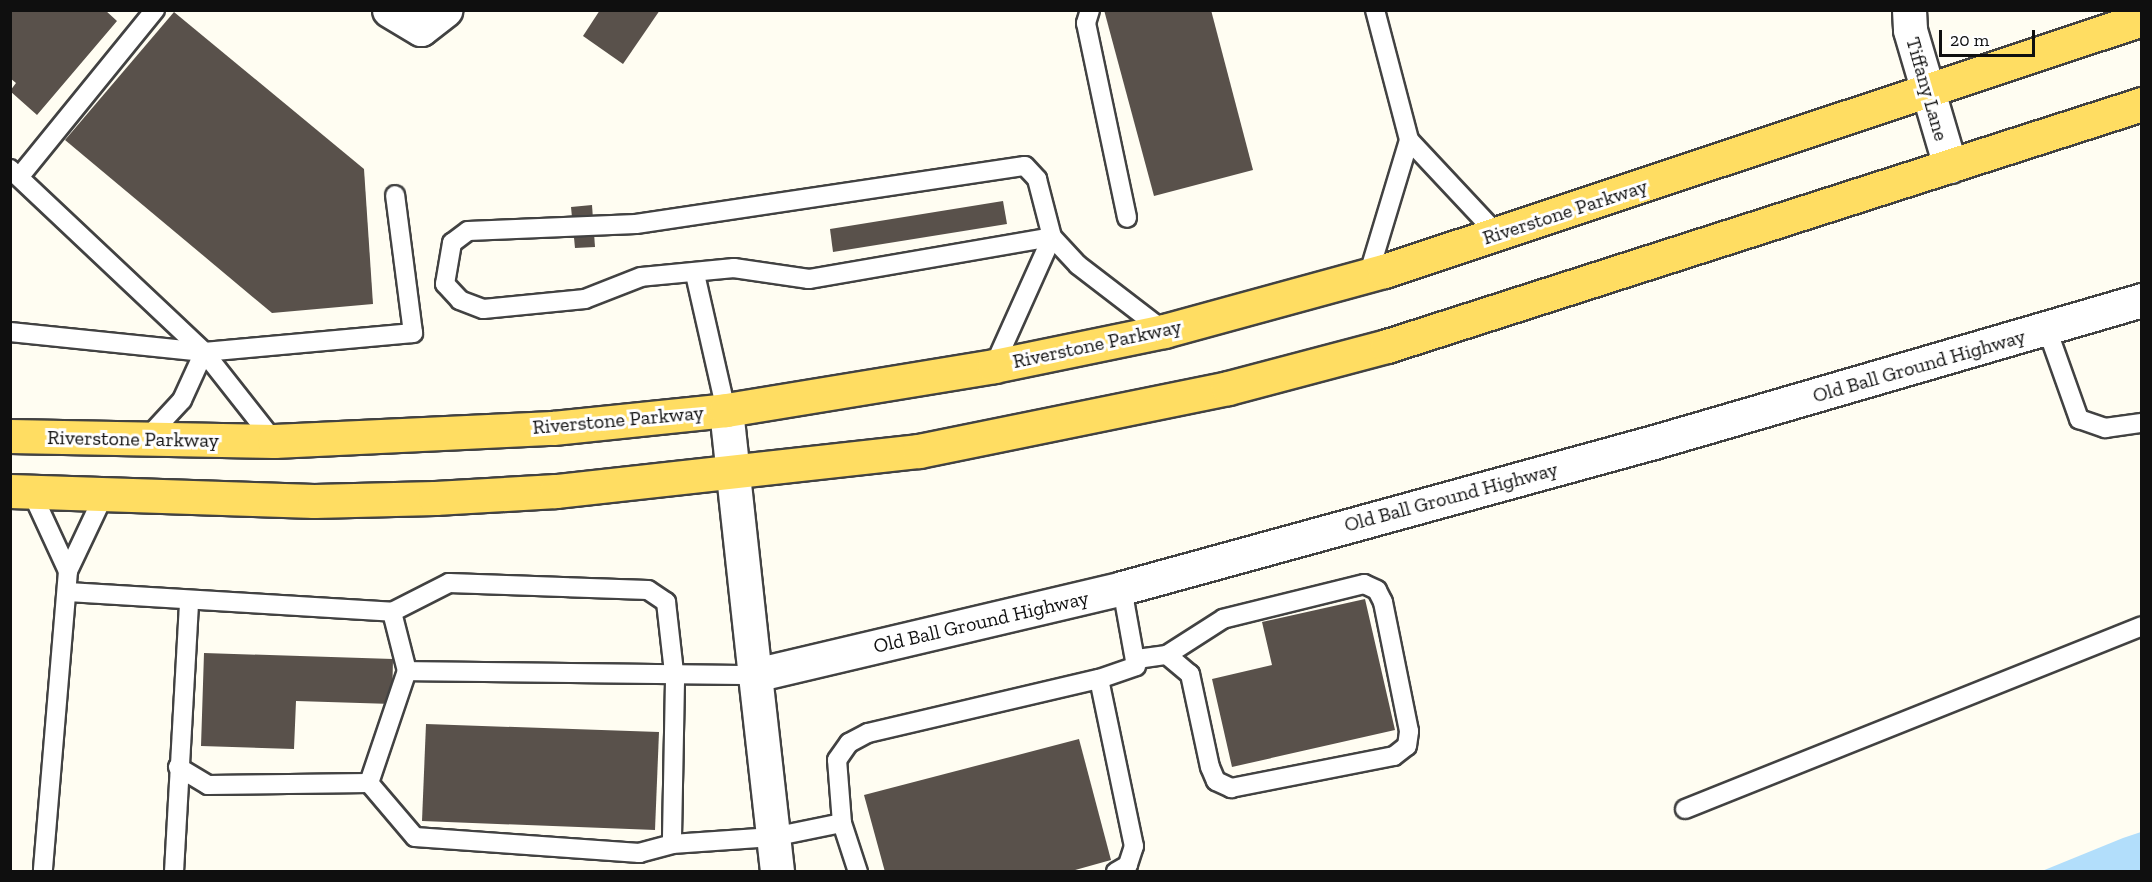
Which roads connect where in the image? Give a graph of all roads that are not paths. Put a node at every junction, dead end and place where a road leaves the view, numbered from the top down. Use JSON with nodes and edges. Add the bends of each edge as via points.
{"nodes":[{"id":1,"x":155,"y":10,"type":"edge"},
{"id":2,"x":389,"y":10,"type":"edge"},
{"id":3,"x":445,"y":10,"type":"edge"},
{"id":4,"x":1090,"y":10,"type":"edge"},
{"id":5,"x":1375,"y":10,"type":"edge"},
{"id":6,"x":1909,"y":10,"type":"edge"},
{"id":7,"x":2142,"y":19,"type":"edge"},
{"id":8,"x":1927,"y":90,"type":"junction"},
{"id":9,"x":2142,"y":104,"type":"edge"},
{"id":10,"x":1410,"y":140,"type":"junction"},
{"id":11,"x":1950,"y":166,"type":"junction"},
{"id":12,"x":15,"y":172,"type":"edge"},
{"id":13,"x":395,"y":195,"type":"dead end"},
{"id":14,"x":1127,"y":218,"type":"dead end"},
{"id":15,"x":1498,"y":235,"type":"junction"},
{"id":16,"x":1052,"y":237,"type":"junction"},
{"id":17,"x":695,"y":274,"type":"junction"},
{"id":18,"x":1368,"y":276,"type":"junction"},
{"id":19,"x":2142,"y":300,"type":"edge"},
{"id":20,"x":2047,"y":329,"type":"junction"},
{"id":21,"x":10,"y":332,"type":"edge"},
{"id":22,"x":1164,"y":332,"type":"junction"},
{"id":23,"x":204,"y":352,"type":"junction"},
{"id":24,"x":994,"y":366,"type":"junction"},
{"id":25,"x":726,"y":410,"type":"junction"},
{"id":26,"x":2142,"y":423,"type":"edge"},
{"id":27,"x":10,"y":436,"type":"edge"},
{"id":28,"x":146,"y":440,"type":"junction"},
{"id":29,"x":274,"y":441,"type":"junction"},
{"id":30,"x":734,"y":471,"type":"junction"},
{"id":31,"x":21,"y":491,"type":"edge"},
{"id":32,"x":104,"y":495,"type":"junction"},
{"id":33,"x":68,"y":571,"type":"junction"},
{"id":34,"x":1122,"y":588,"type":"junction"},
{"id":35,"x":68,"y":592,"type":"junction"},
{"id":36,"x":189,"y":600,"type":"junction"},
{"id":37,"x":392,"y":612,"type":"junction"},
{"id":38,"x":2142,"y":627,"type":"edge"},
{"id":39,"x":1167,"y":655,"type":"junction"},
{"id":40,"x":1137,"y":659,"type":"junction"},
{"id":41,"x":407,"y":671,"type":"junction"},
{"id":42,"x":674,"y":674,"type":"junction"},
{"id":43,"x":755,"y":675,"type":"junction"},
{"id":44,"x":1099,"y":679,"type":"junction"},
{"id":45,"x":178,"y":767,"type":"junction"},
{"id":46,"x":369,"y":783,"type":"junction"},
{"id":47,"x":1685,"y":808,"type":"dead end"},
{"id":48,"x":842,"y":823,"type":"junction"},
{"id":49,"x":773,"y":837,"type":"junction"},
{"id":50,"x":672,"y":844,"type":"junction"},
{"id":51,"x":43,"y":870,"type":"dead end"},
{"id":52,"x":174,"y":872,"type":"edge"},
{"id":53,"x":777,"y":872,"type":"edge"},
{"id":54,"x":858,"y":872,"type":"edge"},
{"id":55,"x":1116,"y":872,"type":"edge"}],
"edges":[{"from":1,"to":12,"type":"lane"},
{"from":2,"to":3,"type":"street","via":[[421,29]]},
{"from":4,"to":14,"type":"lane","via":[[1086,23]]},
{"from":5,"to":10,"type":"lane"},
{"from":6,"to":8,"type":"street","name":"Tiffany Lane","via":[[1910,30]]},
{"from":7,"to":8,"type":"main road","name":"Riverstone Parkway"},
{"from":8,"to":11,"type":"street","name":"Tiffany Lane"},
{"from":8,"to":15,"type":"main road","name":"Riverstone Parkway"},
{"from":9,"to":11,"type":"main road"},
{"from":10,"to":15,"type":"lane"},
{"from":10,"to":18,"type":"lane"},
{"from":11,"to":30,"type":"main road","via":[[1535,301],[1228,388],[919,451]]},
{"from":12,"to":23,"type":"lane"},
{"from":13,"to":23,"type":"lane","via":[[413,333]]},
{"from":15,"to":18,"type":"main road","name":"Riverstone Parkway"},
{"from":16,"to":17,"type":"lane","via":[[809,279],[734,268]]},
{"from":16,"to":17,"type":"lane","via":[[1037,179],[1025,166],[636,224],[468,231],[452,243],[445,284],[460,300],[483,309],[585,299],[641,277]]},
{"from":16,"to":22,"type":"lane","via":[[1078,265]]},
{"from":16,"to":24,"type":"lane"},
{"from":17,"to":25,"type":"lane"},
{"from":18,"to":22,"type":"main road","name":"Riverstone Parkway"},
{"from":19,"to":20,"type":"street","name":"Old Ball Ground Highway"},
{"from":20,"to":26,"type":"lane","via":[[2079,419],[2105,428]]},
{"from":20,"to":34,"type":"street","name":"Old Ball Ground Highway"},
{"from":21,"to":23,"type":"lane"},
{"from":22,"to":24,"type":"main road","name":"Riverstone Parkway"},
{"from":23,"to":28,"type":"lane","via":[[182,400]]},
{"from":23,"to":29,"type":"lane"},
{"from":24,"to":25,"type":"main road","name":"Riverstone Parkway"},
{"from":25,"to":29,"type":"main road","name":"Riverstone Parkway","via":[[553,428]]},
{"from":25,"to":30,"type":"street"},
{"from":27,"to":28,"type":"main road","name":"Riverstone Parkway"},
{"from":28,"to":29,"type":"main road","name":"Riverstone Parkway"},
{"from":30,"to":32,"type":"main road","via":[[435,498],[314,501]]},
{"from":30,"to":43,"type":"street"},
{"from":31,"to":32,"type":"main road"},
{"from":31,"to":33,"type":"lane"},
{"from":32,"to":33,"type":"lane"},
{"from":33,"to":35,"type":"lane"},
{"from":34,"to":40,"type":"lane"},
{"from":34,"to":43,"type":"street","name":"Old Ball Ground Highway"},
{"from":35,"to":36,"type":"lane"},
{"from":35,"to":51,"type":"lane"},
{"from":36,"to":37,"type":"lane"},
{"from":36,"to":45,"type":"lane"},
{"from":37,"to":41,"type":"lane"},
{"from":37,"to":42,"type":"lane","via":[[449,583],[648,590],[666,602]]},
{"from":38,"to":47,"type":"lane"},
{"from":39,"to":39,"type":"lane","via":[[1190,674],[1210,767],[1216,781],[1230,788],[1394,756],[1407,746],[1409,730],[1383,602],[1377,590],[1364,584],[1223,619]]},
{"from":39,"to":40,"type":"lane"},
{"from":40,"to":44,"type":"lane","via":[[1136,666]]},
{"from":41,"to":42,"type":"lane"},
{"from":41,"to":46,"type":"lane"},
{"from":42,"to":43,"type":"lane"},
{"from":42,"to":50,"type":"lane"},
{"from":43,"to":49,"type":"street"},
{"from":44,"to":48,"type":"lane","via":[[868,733],[849,743],[837,760]]},
{"from":44,"to":55,"type":"lane","via":[[1134,846],[1128,865]]},
{"from":45,"to":46,"type":"lane","via":[[208,785]]},
{"from":45,"to":52,"type":"lane"},
{"from":46,"to":50,"type":"lane","via":[[415,837],[639,853]]},
{"from":48,"to":49,"type":"lane"},
{"from":48,"to":54,"type":"lane"},
{"from":49,"to":50,"type":"lane"},
{"from":49,"to":53,"type":"street"}]}
